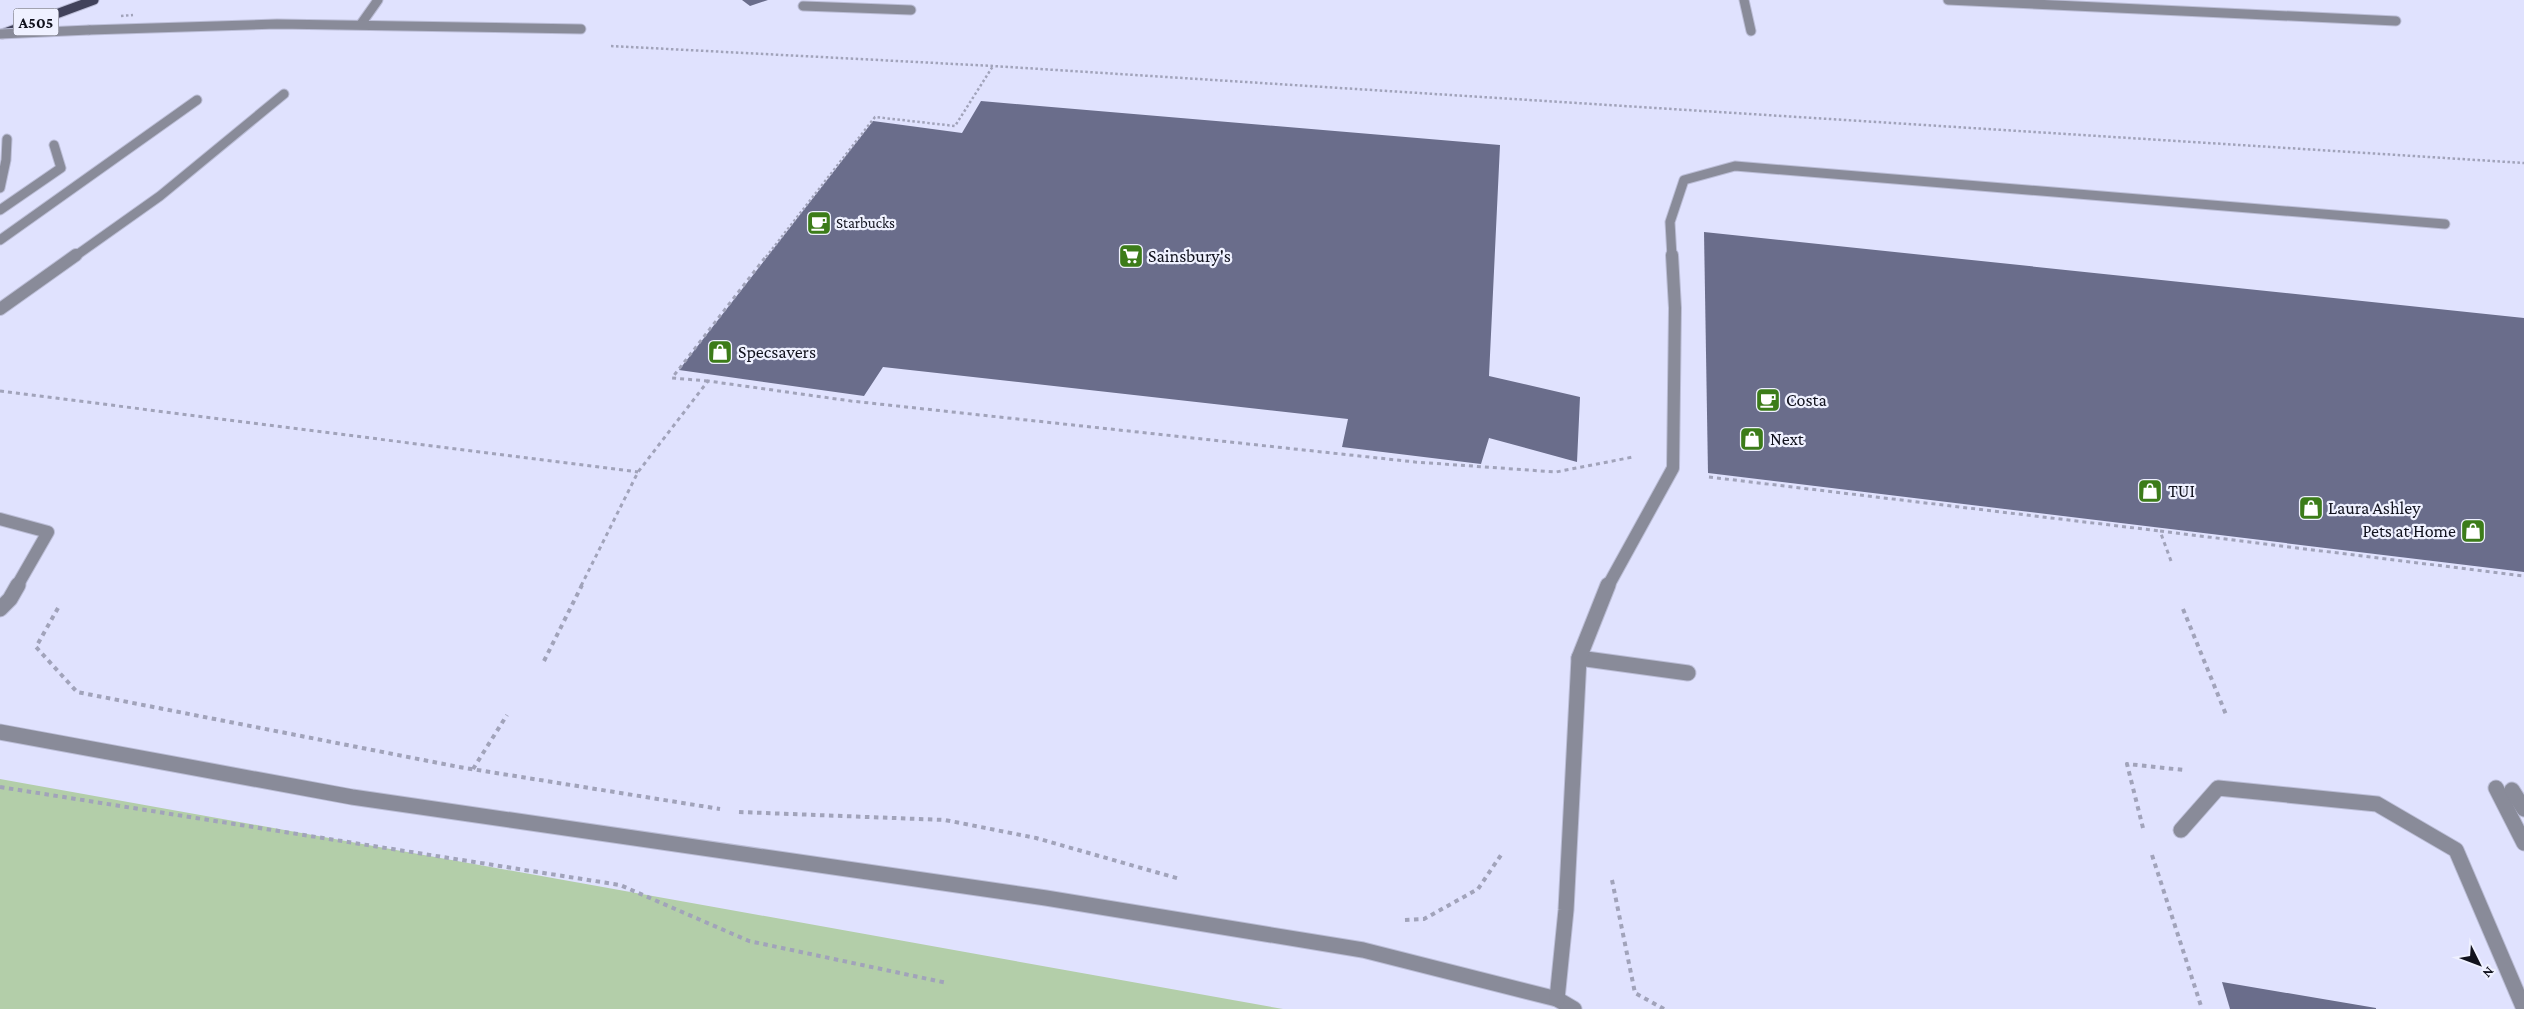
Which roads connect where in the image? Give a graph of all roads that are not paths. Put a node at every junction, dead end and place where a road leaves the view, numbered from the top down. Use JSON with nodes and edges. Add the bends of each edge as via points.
{"nodes":[{"id":1,"x":94,"y":0,"type":"edge"},
{"id":2,"x":378,"y":0,"type":"edge"},
{"id":3,"x":878,"y":0,"type":"edge"},
{"id":4,"x":1744,"y":0,"type":"edge"},
{"id":5,"x":1948,"y":0,"type":"edge"},
{"id":6,"x":2073,"y":3,"type":"edge"},
{"id":7,"x":803,"y":6,"type":"dead end"},
{"id":8,"x":873,"y":9,"type":"junction"},
{"id":9,"x":911,"y":10,"type":"dead end"},
{"id":10,"x":2396,"y":21,"type":"dead end"},
{"id":11,"x":361,"y":24,"type":"junction"},
{"id":12,"x":581,"y":29,"type":"dead end"},
{"id":13,"x":1751,"y":31,"type":"dead end"},
{"id":14,"x":0,"y":34,"type":"edge"},
{"id":15,"x":284,"y":94,"type":"dead end"},
{"id":16,"x":196,"y":100,"type":"dead end"},
{"id":17,"x":7,"y":139,"type":"dead end"},
{"id":18,"x":54,"y":145,"type":"dead end"},
{"id":19,"x":0,"y":188,"type":"edge"},
{"id":20,"x":0,"y":210,"type":"edge"},
{"id":21,"x":2445,"y":224,"type":"dead end"},
{"id":22,"x":0,"y":240,"type":"edge"},
{"id":23,"x":0,"y":309,"type":"edge"},
{"id":24,"x":0,"y":519,"type":"edge"},
{"id":25,"x":0,"y":609,"type":"edge"},
{"id":26,"x":1578,"y":658,"type":"junction"},
{"id":27,"x":1688,"y":673,"type":"dead end"},
{"id":28,"x":0,"y":732,"type":"edge"},
{"id":29,"x":2496,"y":788,"type":"dead end"},
{"id":30,"x":2512,"y":790,"type":"dead end"},
{"id":31,"x":2524,"y":809,"type":"edge"},
{"id":32,"x":2180,"y":830,"type":"dead end"},
{"id":33,"x":2524,"y":843,"type":"edge"},
{"id":34,"x":1557,"y":999,"type":"junction"},
{"id":35,"x":1574,"y":1009,"type":"edge"},
{"id":36,"x":2524,"y":1009,"type":"edge"}],
"edges":[{"from":1,"to":14,"type":"main road","number":"A505"},
{"from":2,"to":11,"type":"street"},
{"from":3,"to":8,"type":"street"},
{"from":4,"to":13,"type":"street"},
{"from":5,"to":6,"type":"street"},
{"from":6,"to":10,"type":"street"},
{"from":7,"to":8,"type":"street"},
{"from":8,"to":9,"type":"street"},
{"from":11,"to":12,"type":"street"},
{"from":11,"to":14,"type":"street","bridge":true},
{"from":15,"to":23,"type":"street","via":[[160,196]]},
{"from":16,"to":22,"type":"street"},
{"from":17,"to":19,"type":"street"},
{"from":18,"to":20,"type":"street","via":[[61,168]]},
{"from":21,"to":26,"type":"street","via":[[1735,166],[1684,180],[1670,222],[1675,308],[1673,468],[1606,589]]},
{"from":24,"to":25,"type":"street","via":[[48,532],[10,599]]},
{"from":26,"to":27,"type":"street"},
{"from":26,"to":34,"type":"street","via":[[1566,910]]},
{"from":28,"to":34,"type":"street","via":[[352,798],[1037,896],[1363,950]]},
{"from":29,"to":33,"type":"street"},
{"from":30,"to":31,"type":"street"},
{"from":32,"to":36,"type":"street","via":[[2218,788],[2377,804],[2456,850]]},
{"from":34,"to":35,"type":"street"}]}
